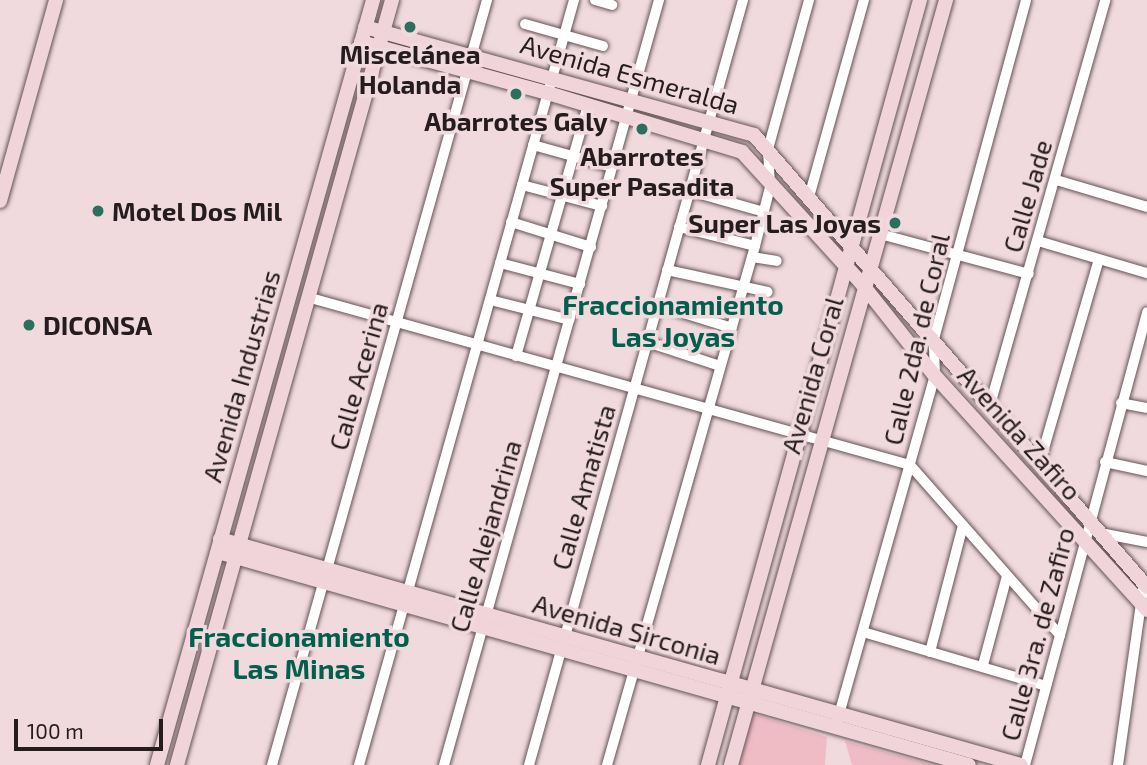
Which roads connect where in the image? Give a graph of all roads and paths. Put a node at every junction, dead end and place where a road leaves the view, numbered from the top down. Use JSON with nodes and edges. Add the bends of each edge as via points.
{"nodes":[{"id":1,"x":56,"y":0,"type":"edge"},
{"id":2,"x":373,"y":0,"type":"edge"},
{"id":3,"x":392,"y":0,"type":"edge"},
{"id":4,"x":487,"y":0,"type":"edge"},
{"id":5,"x":574,"y":0,"type":"edge"},
{"id":6,"x":595,"y":0,"type":"edge"},
{"id":7,"x":659,"y":0,"type":"edge"},
{"id":8,"x":743,"y":0,"type":"edge"},
{"id":9,"x":809,"y":0,"type":"edge"},
{"id":10,"x":864,"y":0,"type":"edge"},
{"id":11,"x":920,"y":0,"type":"edge"},
{"id":12,"x":946,"y":0,"type":"edge"},
{"id":13,"x":1026,"y":0,"type":"edge"},
{"id":14,"x":1105,"y":0,"type":"edge"},
{"id":15,"x":612,"y":5,"type":"dead end"},
{"id":16,"x":525,"y":24,"type":"dead end"},
{"id":17,"x":365,"y":27,"type":"junction"},
{"id":18,"x":383,"y":32,"type":"junction"},
{"id":19,"x":564,"y":35,"type":"junction"},
{"id":20,"x":361,"y":42,"type":"junction"},
{"id":21,"x":603,"y":46,"type":"dead end"},
{"id":22,"x":379,"y":48,"type":"junction"},
{"id":23,"x":472,"y":56,"type":"junction"},
{"id":24,"x":467,"y":72,"type":"junction"},
{"id":25,"x":552,"y":77,"type":"junction"},
{"id":26,"x":548,"y":93,"type":"junction"},
{"id":27,"x":631,"y":100,"type":"junction"},
{"id":28,"x":588,"y":105,"type":"junction"},
{"id":29,"x":626,"y":117,"type":"junction"},
{"id":30,"x":708,"y":124,"type":"junction"},
{"id":31,"x":704,"y":141,"type":"junction"},
{"id":32,"x":533,"y":145,"type":"junction"},
{"id":33,"x":768,"y":149,"type":"junction"},
{"id":34,"x":574,"y":155,"type":"junction"},
{"id":35,"x":612,"y":167,"type":"junction"},
{"id":36,"x":1056,"y":180,"type":"junction"},
{"id":37,"x":522,"y":185,"type":"junction"},
{"id":38,"x":770,"y":187,"type":"junction"},
{"id":39,"x":690,"y":191,"type":"junction"},
{"id":40,"x":562,"y":195,"type":"junction"},
{"id":41,"x":809,"y":197,"type":"junction"},
{"id":42,"x":0,"y":201,"type":"edge"},
{"id":43,"x":602,"y":206,"type":"junction"},
{"id":44,"x":1147,"y":207,"type":"edge"},
{"id":45,"x":764,"y":212,"type":"junction"},
{"id":46,"x":511,"y":222,"type":"junction"},
{"id":47,"x":679,"y":227,"type":"junction"},
{"id":48,"x":551,"y":234,"type":"junction"},
{"id":49,"x":880,"y":234,"type":"junction"},
{"id":50,"x":1038,"y":241,"type":"junction"},
{"id":51,"x":591,"y":247,"type":"junction"},
{"id":52,"x":851,"y":247,"type":"junction"},
{"id":53,"x":754,"y":251,"type":"junction"},
{"id":54,"x":956,"y":255,"type":"junction"},
{"id":55,"x":1099,"y":259,"type":"junction"},
{"id":56,"x":777,"y":261,"type":"dead end"},
{"id":57,"x":500,"y":263,"type":"junction"},
{"id":58,"x":870,"y":265,"type":"junction"},
{"id":59,"x":845,"y":268,"type":"junction"},
{"id":60,"x":667,"y":270,"type":"junction"},
{"id":61,"x":540,"y":272,"type":"junction"},
{"id":62,"x":1147,"y":273,"type":"edge"},
{"id":63,"x":1029,"y":274,"type":"junction"},
{"id":64,"x":580,"y":284,"type":"junction"},
{"id":65,"x":862,"y":284,"type":"junction"},
{"id":66,"x":743,"y":287,"type":"junction"},
{"id":67,"x":768,"y":292,"type":"dead end"},
{"id":68,"x":307,"y":297,"type":"junction"},
{"id":69,"x":489,"y":300,"type":"junction"},
{"id":70,"x":657,"y":305,"type":"junction"},
{"id":71,"x":1147,"y":312,"type":"edge"},
{"id":72,"x":528,"y":313,"type":"junction"},
{"id":73,"x":570,"y":320,"type":"junction"},
{"id":74,"x":397,"y":323,"type":"junction"},
{"id":75,"x":732,"y":328,"type":"junction"},
{"id":76,"x":934,"y":339,"type":"junction"},
{"id":77,"x":647,"y":342,"type":"junction"},
{"id":78,"x":477,"y":344,"type":"junction"},
{"id":79,"x":1143,"y":344,"type":"edge"},
{"id":80,"x":516,"y":356,"type":"junction"},
{"id":81,"x":720,"y":366,"type":"junction"},
{"id":82,"x":557,"y":367,"type":"junction"},
{"id":83,"x":936,"y":376,"type":"junction"},
{"id":84,"x":634,"y":389,"type":"junction"},
{"id":85,"x":1121,"y":403,"type":"junction"},
{"id":86,"x":990,"y":405,"type":"junction"},
{"id":87,"x":708,"y":408,"type":"junction"},
{"id":88,"x":1147,"y":408,"type":"edge"},
{"id":89,"x":797,"y":434,"type":"junction"},
{"id":90,"x":819,"y":439,"type":"junction"},
{"id":91,"x":1040,"y":462,"type":"junction"},
{"id":92,"x":1105,"y":462,"type":"junction"},
{"id":93,"x":910,"y":466,"type":"junction"},
{"id":94,"x":1147,"y":471,"type":"edge"},
{"id":95,"x":963,"y":525,"type":"junction"},
{"id":96,"x":1095,"y":528,"type":"junction"},
{"id":97,"x":1086,"y":541,"type":"junction"},
{"id":98,"x":1147,"y":542,"type":"edge"},
{"id":99,"x":219,"y":545,"type":"junction"},
{"id":100,"x":235,"y":550,"type":"junction"},
{"id":101,"x":326,"y":575,"type":"junction"},
{"id":102,"x":1007,"y":576,"type":"junction"},
{"id":103,"x":1145,"y":585,"type":"edge"},
{"id":104,"x":406,"y":598,"type":"junction"},
{"id":105,"x":1144,"y":607,"type":"edge"},
{"id":106,"x":485,"y":620,"type":"junction"},
{"id":107,"x":863,"y":632,"type":"junction"},
{"id":108,"x":1060,"y":635,"type":"junction"},
{"id":109,"x":563,"y":642,"type":"junction"},
{"id":110,"x":930,"y":652,"type":"junction"},
{"id":111,"x":638,"y":664,"type":"junction"},
{"id":112,"x":984,"y":665,"type":"junction"},
{"id":113,"x":1046,"y":686,"type":"junction"},
{"id":114,"x":752,"y":689,"type":"junction"},
{"id":115,"x":728,"y":690,"type":"junction"},
{"id":116,"x":748,"y":704,"type":"junction"},
{"id":117,"x":838,"y":721,"type":"junction"},
{"id":118,"x":157,"y":765,"type":"edge"},
{"id":119,"x":177,"y":765,"type":"edge"},
{"id":120,"x":272,"y":765,"type":"edge"},
{"id":121,"x":359,"y":765,"type":"edge"},
{"id":122,"x":444,"y":765,"type":"edge"},
{"id":123,"x":529,"y":765,"type":"edge"},
{"id":124,"x":607,"y":765,"type":"edge"},
{"id":125,"x":708,"y":765,"type":"edge"},
{"id":126,"x":731,"y":765,"type":"edge"},
{"id":127,"x":968,"y":765,"type":"edge"},
{"id":128,"x":1023,"y":765,"type":"edge"},
{"id":129,"x":1118,"y":765,"type":"edge"}],
"edges":[{"from":1,"to":42,"type":"street"},
{"from":2,"to":17,"type":"street","name":"Avenida Industrias"},
{"from":3,"to":18,"type":"street","name":"Avenida Industrias"},
{"from":4,"to":23,"type":"street","name":"Calle Acerina"},
{"from":5,"to":19,"type":"street"},
{"from":6,"to":15,"type":"street"},
{"from":7,"to":27,"type":"street","name":"Calle Alejandrina"},
{"from":8,"to":30,"type":"street","name":"Calle Amatista"},
{"from":9,"to":33,"type":"street"},
{"from":10,"to":41,"type":"street"},
{"from":11,"to":52,"type":"street","name":"Avenida Coral"},
{"from":12,"to":49,"type":"street","name":"Avenida Coral"},
{"from":13,"to":54,"type":"street","name":"Calle 2da. de Coral"},
{"from":14,"to":36,"type":"street","name":"Calle Jade"},
{"from":16,"to":19,"type":"street"},
{"from":17,"to":18,"type":"street","name":"Avenida Esmeralda"},
{"from":17,"to":20,"type":"street","name":"Avenida Industrias"},
{"from":18,"to":22,"type":"street","name":"Avenida Industrias"},
{"from":18,"to":23,"type":"street","name":"Avenida Esmeralda"},
{"from":19,"to":21,"type":"street"},
{"from":19,"to":25,"type":"street"},
{"from":20,"to":22,"type":"street","name":"Avenida Esmeralda"},
{"from":20,"to":99,"type":"street","name":"Avenida Industrias"},
{"from":22,"to":24,"type":"street","name":"Avenida Esmeralda"},
{"from":22,"to":68,"type":"street","name":"Avenida Industrias"},
{"from":23,"to":24,"type":"street","name":"Calle Acerina"},
{"from":23,"to":25,"type":"street","name":"Avenida Esmeralda"},
{"from":24,"to":26,"type":"street","name":"Avenida Esmeralda"},
{"from":24,"to":74,"type":"street","name":"Calle Acerina"},
{"from":25,"to":26,"type":"street"},
{"from":25,"to":27,"type":"street","name":"Avenida Esmeralda"},
{"from":26,"to":28,"type":"street","name":"Avenida Esmeralda"},
{"from":26,"to":32,"type":"street"},
{"from":27,"to":29,"type":"street","name":"Calle Alejandrina"},
{"from":27,"to":30,"type":"street","name":"Avenida Esmeralda"},
{"from":28,"to":29,"type":"street","name":"Avenida Esmeralda"},
{"from":28,"to":34,"type":"street"},
{"from":29,"to":31,"type":"street","name":"Avenida Esmeralda"},
{"from":29,"to":35,"type":"street","name":"Calle Alejandrina"},
{"from":30,"to":31,"type":"street","name":"Calle Amatista"},
{"from":30,"to":33,"type":"street","name":"Avenida Esmeralda","via":[[738,129]]},
{"from":31,"to":38,"type":"street","name":"Avenida Esmeralda","via":[[742,152]]},
{"from":31,"to":39,"type":"street","name":"Calle Amatista"},
{"from":32,"to":34,"type":"street"},
{"from":32,"to":37,"type":"street"},
{"from":33,"to":38,"type":"street"},
{"from":33,"to":41,"type":"street","name":"Avenida Esmeralda"},
{"from":34,"to":35,"type":"street"},
{"from":34,"to":40,"type":"street"},
{"from":35,"to":43,"type":"street","name":"Calle Alejandrina"},
{"from":36,"to":44,"type":"street"},
{"from":36,"to":50,"type":"street","name":"Calle Jade"},
{"from":37,"to":40,"type":"street"},
{"from":37,"to":46,"type":"street"},
{"from":38,"to":45,"type":"street"},
{"from":38,"to":59,"type":"street","name":"Avenida Esmeralda"},
{"from":39,"to":45,"type":"street"},
{"from":39,"to":47,"type":"street","name":"Calle Amatista"},
{"from":40,"to":43,"type":"street"},
{"from":40,"to":48,"type":"street"},
{"from":41,"to":52,"type":"street","name":"Avenida Esmeralda"},
{"from":43,"to":51,"type":"street","name":"Calle Alejandrina"},
{"from":45,"to":53,"type":"street"},
{"from":46,"to":48,"type":"street"},
{"from":46,"to":57,"type":"street"},
{"from":47,"to":53,"type":"street"},
{"from":47,"to":60,"type":"street","name":"Calle Amatista"},
{"from":48,"to":51,"type":"street"},
{"from":48,"to":61,"type":"street"},
{"from":49,"to":54,"type":"street"},
{"from":49,"to":58,"type":"street","name":"Avenida Coral"},
{"from":50,"to":55,"type":"street"},
{"from":50,"to":63,"type":"street","name":"Calle Jade"},
{"from":51,"to":64,"type":"street","name":"Calle Alejandrina"},
{"from":52,"to":58,"type":"street","name":"Avenida Esmeralda"},
{"from":52,"to":59,"type":"street","name":"Avenida Coral"},
{"from":53,"to":56,"type":"street"},
{"from":53,"to":66,"type":"street"},
{"from":54,"to":63,"type":"street"},
{"from":54,"to":76,"type":"street","name":"Calle 2da. de Coral"},
{"from":55,"to":62,"type":"street"},
{"from":55,"to":91,"type":"street"},
{"from":57,"to":61,"type":"street"},
{"from":57,"to":69,"type":"street"},
{"from":58,"to":65,"type":"street","name":"Avenida Coral"},
{"from":58,"to":76,"type":"street","name":"Avenida Zafiro"},
{"from":59,"to":65,"type":"street","name":"Avenida Esmeralda"},
{"from":59,"to":89,"type":"street","name":"Avenida Coral"},
{"from":60,"to":66,"type":"street"},
{"from":60,"to":70,"type":"street","name":"Calle Amatista"},
{"from":61,"to":64,"type":"street"},
{"from":61,"to":72,"type":"street"},
{"from":63,"to":86,"type":"street","name":"Calle Jade"},
{"from":64,"to":73,"type":"street","name":"Calle Alejandrina"},
{"from":65,"to":83,"type":"street","name":"Avenida Zafiro"},
{"from":65,"to":90,"type":"street","name":"Avenida Coral"},
{"from":66,"to":67,"type":"street"},
{"from":66,"to":75,"type":"street"},
{"from":68,"to":74,"type":"street"},
{"from":68,"to":100,"type":"street","name":"Avenida Industrias"},
{"from":69,"to":72,"type":"street"},
{"from":69,"to":78,"type":"street"},
{"from":70,"to":75,"type":"street"},
{"from":70,"to":77,"type":"street","name":"Calle Amatista"},
{"from":71,"to":79,"type":"street","name":"Calle 3ra. de Zafiro"},
{"from":72,"to":73,"type":"street"},
{"from":72,"to":80,"type":"street"},
{"from":73,"to":82,"type":"street","name":"Calle Alejandrina"},
{"from":74,"to":78,"type":"street"},
{"from":74,"to":101,"type":"street","name":"Calle Acerina"},
{"from":75,"to":81,"type":"street"},
{"from":76,"to":83,"type":"street","name":"Calle 2da. de Coral"},
{"from":76,"to":86,"type":"street","name":"Avenida Zafiro"},
{"from":77,"to":81,"type":"street"},
{"from":77,"to":84,"type":"street","name":"Calle Amatista"},
{"from":78,"to":80,"type":"street"},
{"from":78,"to":104,"type":"street"},
{"from":79,"to":85,"type":"street","name":"Calle 3ra. de Zafiro"},
{"from":80,"to":82,"type":"street"},
{"from":81,"to":87,"type":"street"},
{"from":82,"to":84,"type":"street"},
{"from":82,"to":106,"type":"street","name":"Calle Alejandrina"},
{"from":83,"to":93,"type":"street","name":"Calle 2da. de Coral"},
{"from":83,"to":97,"type":"street","name":"Avenida Zafiro"},
{"from":84,"to":87,"type":"street"},
{"from":84,"to":109,"type":"street","name":"Calle Amatista"},
{"from":85,"to":88,"type":"street"},
{"from":85,"to":92,"type":"street","name":"Calle 3ra. de Zafiro"},
{"from":86,"to":91,"type":"street","name":"Avenida Zafiro"},
{"from":87,"to":89,"type":"street"},
{"from":87,"to":111,"type":"street"},
{"from":89,"to":90,"type":"street"},
{"from":89,"to":115,"type":"street","name":"Avenida Coral"},
{"from":90,"to":93,"type":"street"},
{"from":90,"to":114,"type":"street","name":"Avenida Coral"},
{"from":91,"to":96,"type":"street","name":"Avenida Zafiro"},
{"from":92,"to":94,"type":"street"},
{"from":92,"to":96,"type":"street","name":"Calle 3ra. de Zafiro"},
{"from":93,"to":95,"type":"street"},
{"from":93,"to":107,"type":"street","name":"Calle 2da. de Coral"},
{"from":95,"to":102,"type":"street"},
{"from":95,"to":110,"type":"street"},
{"from":96,"to":97,"type":"street","name":"Calle 3ra. de Zafiro"},
{"from":96,"to":98,"type":"street"},
{"from":96,"to":103,"type":"street","name":"Avenida Zafiro"},
{"from":97,"to":105,"type":"street","name":"Avenida Zafiro"},
{"from":97,"to":108,"type":"street","name":"Calle 3ra. de Zafiro"},
{"from":99,"to":100,"type":"street","name":"Avenida Sirconia"},
{"from":99,"to":118,"type":"street","name":"Avenida Industrias"},
{"from":100,"to":101,"type":"street","name":"Avenida Sirconia"},
{"from":100,"to":119,"type":"street","name":"Avenida Industrias"},
{"from":101,"to":104,"type":"street","name":"Avenida Sirconia"},
{"from":101,"to":120,"type":"street","name":"Calle Acerina"},
{"from":102,"to":108,"type":"street"},
{"from":102,"to":112,"type":"street"},
{"from":103,"to":105,"type":"street"},
{"from":104,"to":106,"type":"street","name":"Avenida Sirconia"},
{"from":104,"to":121,"type":"street"},
{"from":105,"to":129,"type":"street"},
{"from":106,"to":109,"type":"street","name":"Avenida Sirconia"},
{"from":106,"to":122,"type":"street","name":"Calle Alejandrina"},
{"from":107,"to":110,"type":"street"},
{"from":107,"to":117,"type":"street","name":"Calle 2da. de Coral"},
{"from":108,"to":113,"type":"street","name":"Calle 3ra. de Zafiro"},
{"from":109,"to":111,"type":"street","name":"Avenida Sirconia"},
{"from":109,"to":123,"type":"street","name":"Calle Amatista"},
{"from":110,"to":112,"type":"street"},
{"from":111,"to":115,"type":"street","name":"Avenida Sirconia"},
{"from":111,"to":124,"type":"street"},
{"from":112,"to":113,"type":"street"},
{"from":113,"to":128,"type":"street","name":"Calle 3ra. de Zafiro"},
{"from":114,"to":115,"type":"street","name":"Avenida Sirconia"},
{"from":114,"to":116,"type":"street","name":"Avenida Coral"},
{"from":114,"to":117,"type":"street","name":"Avenida Sirconia"},
{"from":115,"to":116,"type":"street","name":"Avenida Sirconia"},
{"from":115,"to":125,"type":"street","name":"Avenida Coral"},
{"from":116,"to":117,"type":"street","name":"Avenida Sirconia"},
{"from":116,"to":126,"type":"street","name":"Avenida Coral"},
{"from":117,"to":127,"type":"street","name":"Avenida Sirconia"},
{"from":117,"to":128,"type":"street","name":"Avenida Sirconia"}]}
